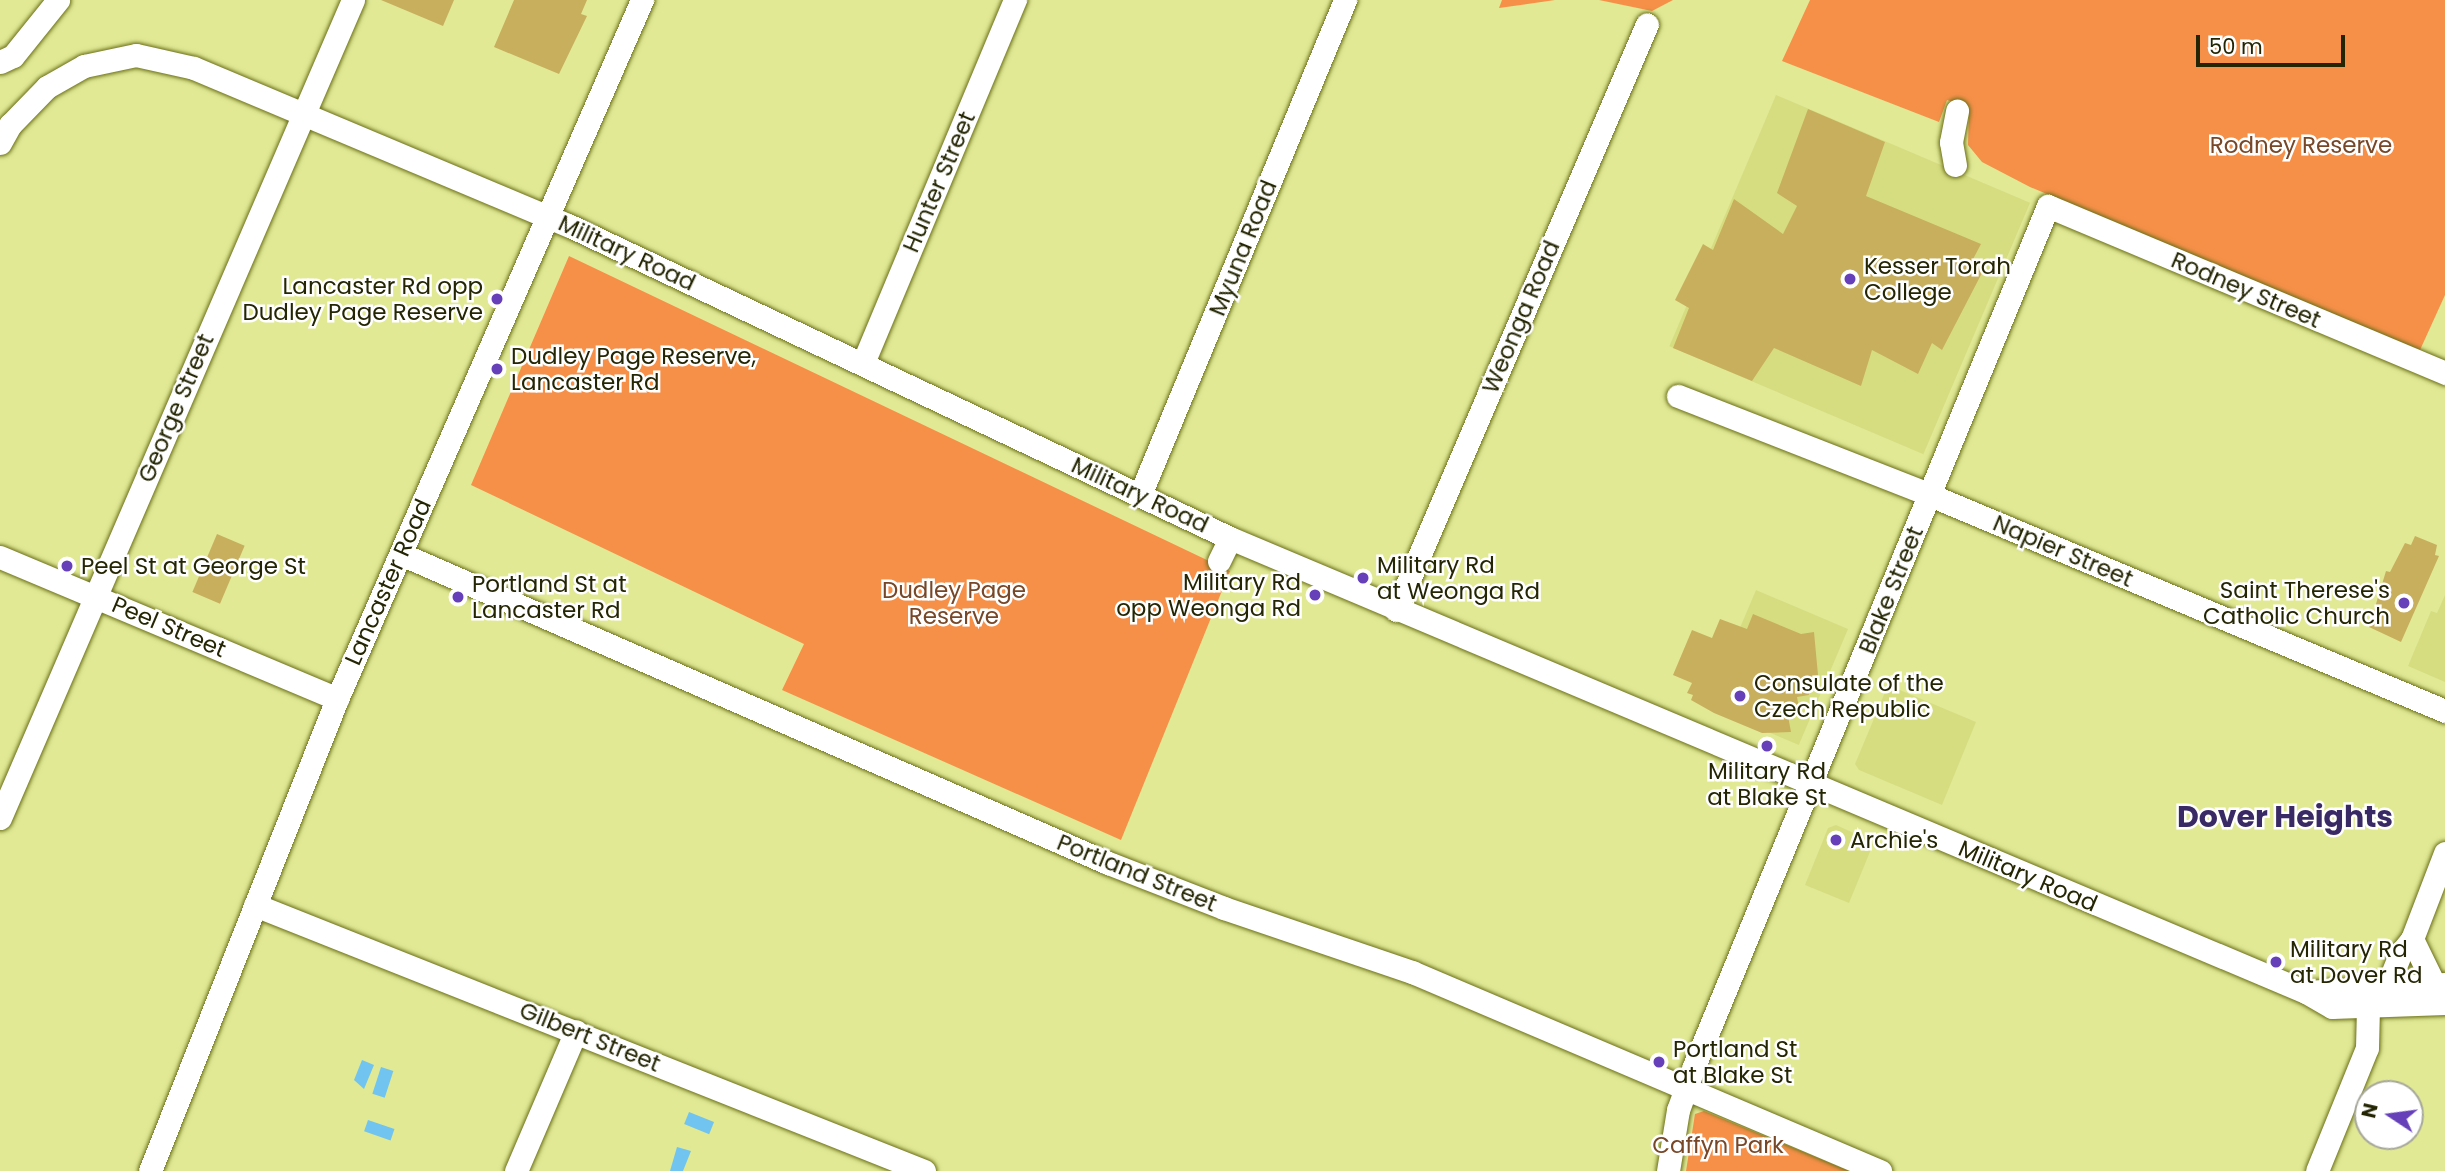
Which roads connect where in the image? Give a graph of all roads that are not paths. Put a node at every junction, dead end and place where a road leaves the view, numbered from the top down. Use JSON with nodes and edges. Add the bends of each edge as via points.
{"nodes":[{"id":1,"x":58,"y":0,"type":"edge"},
{"id":2,"x":353,"y":0,"type":"edge"},
{"id":3,"x":642,"y":0,"type":"edge"},
{"id":4,"x":1015,"y":0,"type":"edge"},
{"id":5,"x":1345,"y":0,"type":"edge"},
{"id":6,"x":1647,"y":24,"type":"dead end"},
{"id":7,"x":0,"y":62,"type":"edge"},
{"id":8,"x":1957,"y":111,"type":"dead end"},
{"id":9,"x":303,"y":115,"type":"junction"},
{"id":10,"x":0,"y":143,"type":"edge"},
{"id":11,"x":1955,"y":165,"type":"dead end"},
{"id":12,"x":2048,"y":206,"type":"joint"},
{"id":13,"x":548,"y":217,"type":"junction"},
{"id":14,"x":863,"y":363,"type":"junction"},
{"id":15,"x":2445,"y":373,"type":"edge"},
{"id":16,"x":1678,"y":396,"type":"dead end"},
{"id":17,"x":1140,"y":495,"type":"junction"},
{"id":18,"x":1930,"y":495,"type":"junction"},
{"id":19,"x":1230,"y":538,"type":"junction"},
{"id":20,"x":401,"y":554,"type":"junction"},
{"id":21,"x":0,"y":557,"type":"edge"},
{"id":22,"x":1219,"y":561,"type":"dead end"},
{"id":23,"x":94,"y":595,"type":"junction"},
{"id":24,"x":1396,"y":610,"type":"junction"},
{"id":25,"x":337,"y":699,"type":"junction"},
{"id":26,"x":2445,"y":711,"type":"edge"},
{"id":27,"x":1811,"y":784,"type":"junction"},
{"id":28,"x":0,"y":818,"type":"edge"},
{"id":29,"x":2445,"y":853,"type":"edge"},
{"id":30,"x":255,"y":905,"type":"junction"},
{"id":31,"x":2412,"y":939,"type":"junction"},
{"id":32,"x":2439,"y":983,"type":"edge"},
{"id":33,"x":2388,"y":984,"type":"junction"},
{"id":34,"x":2306,"y":992,"type":"junction"},
{"id":35,"x":2445,"y":1003,"type":"edge"},
{"id":36,"x":2358,"y":1009,"type":"junction"},
{"id":37,"x":576,"y":1031,"type":"junction"},
{"id":38,"x":1686,"y":1089,"type":"junction"},
{"id":39,"x":887,"y":1164,"type":"edge"},
{"id":40,"x":1665,"y":1167,"type":"edge"},
{"id":41,"x":150,"y":1171,"type":"edge"},
{"id":42,"x":516,"y":1171,"type":"edge"},
{"id":43,"x":924,"y":1171,"type":"edge"},
{"id":44,"x":1880,"y":1171,"type":"edge"},
{"id":45,"x":2317,"y":1171,"type":"edge"}],
"edges":[{"from":1,"to":7,"type":"street","via":[[13,55]]},
{"from":2,"to":9,"type":"street","name":"George Street"},
{"from":3,"to":13,"type":"street","name":"Lancaster Road"},
{"from":4,"to":14,"type":"street","name":"Hunter Street"},
{"from":5,"to":17,"type":"street","name":"Myuna Road"},
{"from":6,"to":24,"type":"street","name":"Weonga Road"},
{"from":8,"to":11,"type":"street","via":[[1951,142]]},
{"from":9,"to":10,"type":"street","name":"Military Road","via":[[194,68],[136,55],[84,66],[47,87],[10,125]]},
{"from":9,"to":13,"type":"street","name":"Military Road"},
{"from":9,"to":23,"type":"street","name":"George Street"},
{"from":12,"to":15,"type":"street","name":"Rodney Street"},
{"from":12,"to":18,"type":"street","name":"Blake Street"},
{"from":13,"to":14,"type":"street","name":"Military Road"},
{"from":13,"to":20,"type":"street","name":"Lancaster Road"},
{"from":14,"to":17,"type":"street","name":"Military Road"},
{"from":16,"to":18,"type":"street","name":"Napier Street"},
{"from":17,"to":19,"type":"street","name":"Military Road"},
{"from":18,"to":26,"type":"street","name":"Napier Street"},
{"from":18,"to":27,"type":"street","name":"Blake Street"},
{"from":19,"to":22,"type":"street"},
{"from":19,"to":24,"type":"street","name":"Military Road"},
{"from":20,"to":25,"type":"street","name":"Lancaster Road"},
{"from":20,"to":38,"type":"street","name":"Portland Street","via":[[1119,867],[1412,972]]},
{"from":21,"to":23,"type":"street","name":"Peel Street"},
{"from":23,"to":25,"type":"street","name":"Peel Street"},
{"from":23,"to":28,"type":"street","name":"George Street"},
{"from":24,"to":27,"type":"street","name":"Military Road"},
{"from":25,"to":30,"type":"street","name":"Lancaster Road"},
{"from":27,"to":34,"type":"street","name":"Military Road"},
{"from":27,"to":38,"type":"street","name":"Blake Street"},
{"from":29,"to":31,"type":"street"},
{"from":30,"to":37,"type":"street","name":"Gilbert Street"},
{"from":30,"to":41,"type":"street","name":"Lancaster Road"},
{"from":31,"to":32,"type":"street"},
{"from":31,"to":33,"type":"street","via":[[2400,954]]},
{"from":32,"to":33,"type":"street","name":"Military Road"},
{"from":33,"to":34,"type":"street","name":"Military Road"},
{"from":34,"to":36,"type":"street","name":"Military Road","via":[[2332,1007]]},
{"from":35,"to":36,"type":"street","name":"Military Road"},
{"from":36,"to":45,"type":"street","via":[[2369,1041]]},
{"from":37,"to":39,"type":"street","name":"Gilbert Street"},
{"from":37,"to":42,"type":"street"},
{"from":38,"to":40,"type":"street","name":"Blake Street"},
{"from":38,"to":44,"type":"street","name":"Portland Street"},
{"from":39,"to":43,"type":"street","name":"Gilbert Street"}]}
